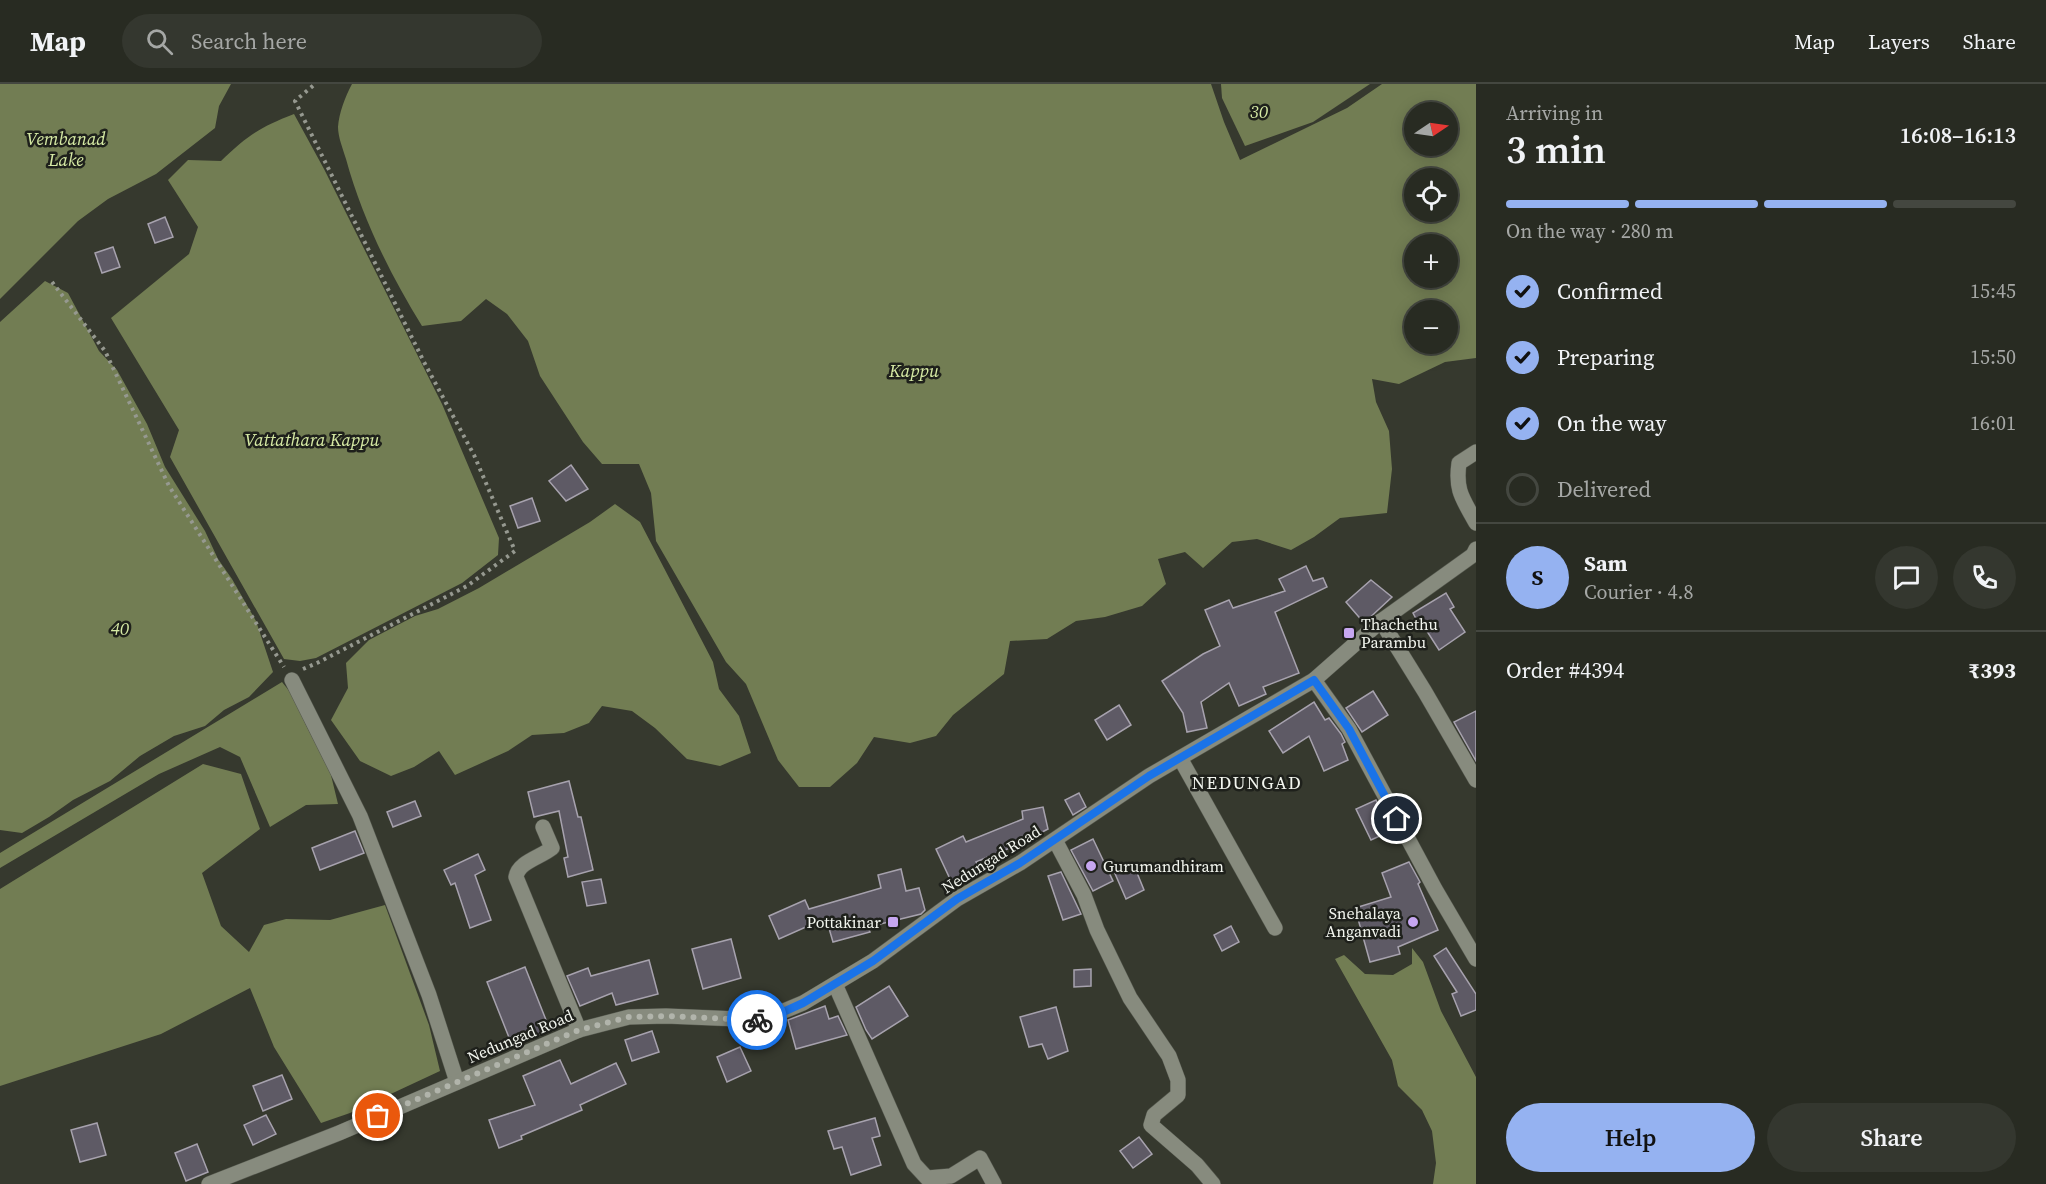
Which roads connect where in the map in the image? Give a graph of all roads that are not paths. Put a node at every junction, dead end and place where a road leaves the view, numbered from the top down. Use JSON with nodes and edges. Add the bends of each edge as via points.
{"nodes":[{"id":1,"x":1476,"y":452,"type":"edge"},
{"id":2,"x":1476,"y":523,"type":"edge"},
{"id":3,"x":1476,"y":549,"type":"edge"},
{"id":4,"x":1381,"y":621,"type":"junction"},
{"id":5,"x":292,"y":680,"type":"road end"},
{"id":6,"x":1314,"y":680,"type":"junction"},
{"id":7,"x":1180,"y":758,"type":"junction"},
{"id":8,"x":1476,"y":780,"type":"edge"},
{"id":9,"x":543,"y":827,"type":"dead end"},
{"id":10,"x":1055,"y":840,"type":"junction"},
{"id":11,"x":1275,"y":928,"type":"dead end"},
{"id":12,"x":1476,"y":959,"type":"edge"},
{"id":13,"x":835,"y":984,"type":"junction"},
{"id":14,"x":579,"y":1030,"type":"junction"},
{"id":15,"x":457,"y":1082,"type":"junction"},
{"id":16,"x":209,"y":1184,"type":"edge"},
{"id":17,"x":994,"y":1184,"type":"edge"},
{"id":18,"x":1213,"y":1184,"type":"edge"}],
"edges":[{"from":1,"to":2,"type":"street","via":[[1459,463],[1457,478],[1458,489]]},
{"from":3,"to":4,"type":"street","name":"Nedungad Road"},
{"from":4,"to":6,"type":"street","name":"Nedungad Road"},
{"from":4,"to":8,"type":"street"},
{"from":5,"to":15,"type":"street","via":[[360,816],[429,995]]},
{"from":6,"to":7,"type":"street","name":"Nedungad Road"},
{"from":6,"to":12,"type":"street","via":[[1349,729]]},
{"from":7,"to":10,"type":"street","name":"Nedungad Road"},
{"from":7,"to":11,"type":"street"},
{"from":9,"to":14,"type":"street","via":[[552,848],[521,866],[516,877]]},
{"from":10,"to":13,"type":"street","name":"Nedungad Road","via":[[957,899]]},
{"from":10,"to":18,"type":"street","via":[[1130,998],[1169,1056],[1178,1080],[1178,1095],[1154,1115],[1151,1125]]},
{"from":13,"to":14,"type":"street","name":"Nedungad Road","via":[[762,1020],[629,1017]]},
{"from":13,"to":17,"type":"street","via":[[914,1164],[927,1178],[951,1176],[980,1158]]},
{"from":14,"to":15,"type":"street","name":"Nedungad Road"},
{"from":15,"to":16,"type":"street","name":"Nedungad Road"}]}
